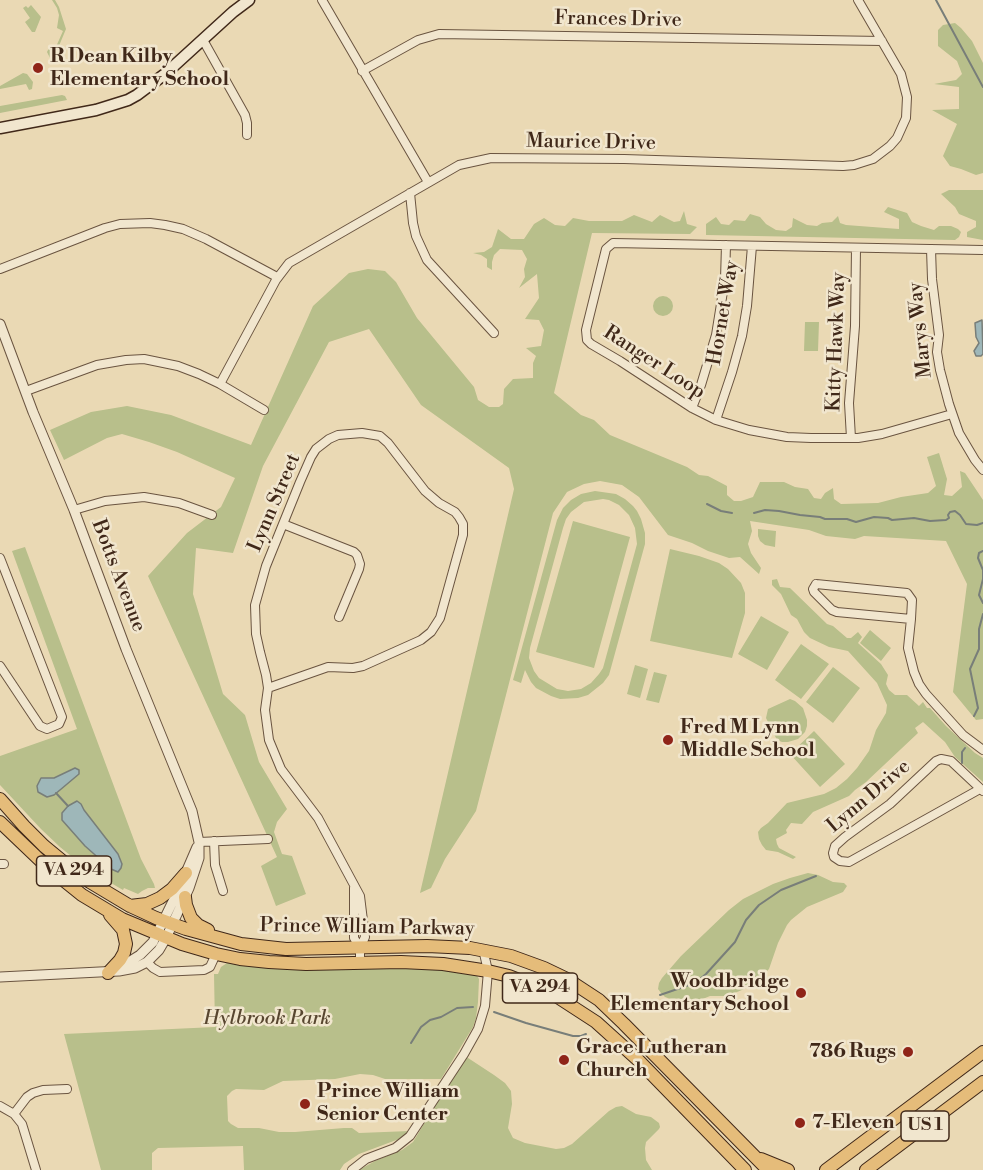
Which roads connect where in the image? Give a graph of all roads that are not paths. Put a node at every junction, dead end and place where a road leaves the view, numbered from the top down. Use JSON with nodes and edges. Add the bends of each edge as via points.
{"nodes":[{"id":1,"x":249,"y":0,"type":"edge"},
{"id":2,"x":322,"y":0,"type":"edge"},
{"id":3,"x":858,"y":0,"type":"edge"},
{"id":4,"x":203,"y":40,"type":"junction"},
{"id":5,"x":882,"y":41,"type":"junction"},
{"id":6,"x":363,"y":71,"type":"junction"},
{"id":7,"x":0,"y":128,"type":"edge"},
{"id":8,"x":247,"y":135,"type":"dead end"},
{"id":9,"x":428,"y":182,"type":"junction"},
{"id":10,"x":410,"y":193,"type":"junction"},
{"id":11,"x":726,"y":245,"type":"junction"},
{"id":12,"x":752,"y":246,"type":"junction"},
{"id":13,"x":856,"y":248,"type":"junction"},
{"id":14,"x":931,"y":249,"type":"junction"},
{"id":15,"x":983,"y":250,"type":"edge"},
{"id":16,"x":0,"y":269,"type":"edge"},
{"id":17,"x":278,"y":278,"type":"junction"},
{"id":18,"x":0,"y":324,"type":"edge"},
{"id":19,"x":494,"y":333,"type":"dead end"},
{"id":20,"x":220,"y":384,"type":"junction"},
{"id":21,"x":26,"y":391,"type":"junction"},
{"id":22,"x":692,"y":408,"type":"junction"},
{"id":23,"x":264,"y":410,"type":"dead end"},
{"id":24,"x":952,"y":414,"type":"junction"},
{"id":25,"x":716,"y":420,"type":"junction"},
{"id":26,"x":851,"y":438,"type":"junction"},
{"id":27,"x":983,"y":470,"type":"edge"},
{"id":28,"x":74,"y":510,"type":"junction"},
{"id":29,"x":212,"y":515,"type":"dead end"},
{"id":30,"x":283,"y":524,"type":"junction"},
{"id":31,"x":0,"y":558,"type":"edge"},
{"id":32,"x":339,"y":617,"type":"dead end"},
{"id":33,"x":910,"y":619,"type":"junction"},
{"id":34,"x":0,"y":666,"type":"edge"},
{"id":35,"x":268,"y":688,"type":"junction"},
{"id":36,"x":983,"y":750,"type":"edge"},
{"id":37,"x":981,"y":790,"type":"edge"},
{"id":38,"x":0,"y":799,"type":"edge"},
{"id":39,"x":0,"y":822,"type":"edge"},
{"id":40,"x":268,"y":838,"type":"dead end"},
{"id":41,"x":214,"y":841,"type":"junction"},
{"id":42,"x":199,"y":842,"type":"junction"},
{"id":43,"x":186,"y":873,"type":"junction"},
{"id":44,"x":224,"y":891,"type":"dead end"},
{"id":45,"x":185,"y":897,"type":"junction"},
{"id":46,"x":130,"y":906,"type":"junction"},
{"id":47,"x":105,"y":910,"type":"junction"},
{"id":48,"x":168,"y":923,"type":"junction"},
{"id":49,"x":162,"y":936,"type":"junction"},
{"id":50,"x":231,"y":941,"type":"junction"},
{"id":51,"x":360,"y":948,"type":"junction"},
{"id":52,"x":483,"y":949,"type":"junction"},
{"id":53,"x":216,"y":954,"type":"junction"},
{"id":54,"x":147,"y":962,"type":"junction"},
{"id":55,"x":360,"y":964,"type":"junction"},
{"id":56,"x":488,"y":971,"type":"junction"},
{"id":57,"x":108,"y":973,"type":"junction"},
{"id":58,"x":0,"y":977,"type":"edge"},
{"id":59,"x":599,"y":1000,"type":"junction"},
{"id":60,"x":587,"y":1015,"type":"junction"},
{"id":61,"x":983,"y":1052,"type":"edge"},
{"id":62,"x":983,"y":1082,"type":"edge"},
{"id":63,"x":67,"y":1089,"type":"dead end"},
{"id":64,"x":0,"y":1106,"type":"edge"},
{"id":65,"x":14,"y":1114,"type":"junction"},
{"id":66,"x":726,"y":1150,"type":"junction"},
{"id":67,"x":755,"y":1156,"type":"junction"},
{"id":68,"x":36,"y":1170,"type":"edge"},
{"id":69,"x":352,"y":1170,"type":"edge"},
{"id":70,"x":735,"y":1170,"type":"edge"},
{"id":71,"x":745,"y":1170,"type":"edge"},
{"id":72,"x":768,"y":1170,"type":"edge"},
{"id":73,"x":788,"y":1170,"type":"edge"},
{"id":74,"x":825,"y":1170,"type":"edge"},
{"id":75,"x":866,"y":1170,"type":"edge"}],
"edges":[{"from":1,"to":4,"type":"main road"},
{"from":2,"to":6,"type":"street"},
{"from":3,"to":5,"type":"street","name":"Maurice Drive"},
{"from":4,"to":7,"type":"main road","via":[[128,100]]},
{"from":4,"to":8,"type":"street","via":[[245,115]]},
{"from":5,"to":6,"type":"street","name":"Frances Drive","via":[[439,34],[418,40]]},
{"from":5,"to":9,"type":"street","name":"Maurice Drive","via":[[901,74],[907,109],[896,139],[882,154],[865,163],[491,158],[459,165]]},
{"from":6,"to":9,"type":"street"},
{"from":9,"to":10,"type":"street","name":"Maurice Drive"},
{"from":10,"to":17,"type":"street","name":"Maurice Drive","via":[[294,259]]},
{"from":10,"to":19,"type":"street","via":[[416,236],[427,260]]},
{"from":11,"to":12,"type":"street","name":"Ranger Loop"},
{"from":11,"to":22,"type":"street","name":"Hornet Way","via":[[716,335]]},
{"from":11,"to":22,"type":"street","name":"Ranger Loop","via":[[609,246],[586,330],[591,344]]},
{"from":12,"to":13,"type":"street","name":"Ranger Loop"},
{"from":12,"to":25,"type":"street","name":"Hornet Way","via":[[742,336]]},
{"from":13,"to":14,"type":"street","name":"Ranger Loop"},
{"from":13,"to":26,"type":"street","name":"Kitty Hawk Way"},
{"from":14,"to":15,"type":"street","name":"Ranger Loop"},
{"from":14,"to":24,"type":"street","name":"Marys Way","via":[[939,335],[937,357]]},
{"from":16,"to":17,"type":"street","via":[[105,228],[135,222],[183,229]]},
{"from":17,"to":20,"type":"street","name":"Maurice Drive"},
{"from":18,"to":21,"type":"street","name":"Botts Avenue"},
{"from":20,"to":21,"type":"street","via":[[178,366],[144,359],[97,365]]},
{"from":20,"to":23,"type":"street"},
{"from":21,"to":28,"type":"street","name":"Botts Avenue"},
{"from":22,"to":25,"type":"street","name":"Ranger Loop"},
{"from":24,"to":26,"type":"street","name":"Ranger Loop","via":[[882,434]]},
{"from":24,"to":27,"type":"street","name":"Marys Way"},
{"from":25,"to":26,"type":"street","name":"Ranger Loop","via":[[787,437]]},
{"from":28,"to":29,"type":"street","via":[[105,501],[144,497],[179,503]]},
{"from":28,"to":42,"type":"street","name":"Botts Avenue","via":[[192,811]]},
{"from":30,"to":32,"type":"street","via":[[357,555],[359,569]]},
{"from":30,"to":35,"type":"street","name":"Lynn Street","via":[[255,605],[256,634]]},
{"from":30,"to":35,"type":"street","name":"Lynn Street","via":[[316,449],[338,435],[362,433],[385,439],[425,491],[455,512],[463,531],[440,618],[424,638],[363,666],[328,667]]},
{"from":31,"to":34,"type":"street","via":[[62,717],[59,724],[47,729],[40,726]]},
{"from":33,"to":33,"type":"street","via":[[912,600],[905,592],[816,584],[813,588],[837,612]]},
{"from":33,"to":36,"type":"street","via":[[909,654],[919,684],[963,735]]},
{"from":35,"to":51,"type":"street","name":"Lynn Street","via":[[266,725],[274,755],[318,818],[354,886],[354,938]]},
{"from":37,"to":37,"type":"street","name":"Lynn Drive","via":[[849,862],[834,856],[835,846],[890,804],[936,761],[952,762]]},
{"from":38,"to":46,"type":"main road","name":"Prince William Parkway","number":"VA 294","via":[[55,856]]},
{"from":39,"to":47,"type":"main road","name":"Prince William Parkway","number":"VA 294","via":[[50,870]]},
{"from":40,"to":41,"type":"street"},
{"from":41,"to":42,"type":"street"},
{"from":41,"to":44,"type":"street","via":[[215,865]]},
{"from":42,"to":43,"type":"street"},
{"from":42,"to":45,"type":"street","name":"Botts Avenue","via":[[199,858]]},
{"from":43,"to":46,"type":"main road","via":[[160,898]]},
{"from":43,"to":48,"type":"street"},
{"from":45,"to":48,"type":"street","name":"Botts Avenue"},
{"from":45,"to":50,"type":"main road","via":[[194,922]]},
{"from":46,"to":48,"type":"main road","name":"Prince William Parkway","number":"VA 294"},
{"from":47,"to":49,"type":"main road","name":"Prince William Parkway","number":"VA 294"},
{"from":47,"to":57,"type":"main road","via":[[123,930],[126,944],[120,960]]},
{"from":48,"to":49,"type":"street"},
{"from":48,"to":50,"type":"main road","name":"Prince William Parkway","number":"VA 294"},
{"from":49,"to":53,"type":"main road","name":"Prince William Parkway","number":"VA 294"},
{"from":49,"to":54,"type":"street","via":[[159,950]]},
{"from":49,"to":57,"type":"street","via":[[140,955]]},
{"from":50,"to":51,"type":"main road","name":"Prince William Parkway","number":"VA 294","via":[[286,949]]},
{"from":51,"to":52,"type":"main road","name":"Prince William Parkway","number":"VA 294"},
{"from":51,"to":55,"type":"street","name":"Lynn Street"},
{"from":52,"to":56,"type":"street"},
{"from":52,"to":59,"type":"main road","name":"Prince William Parkway","number":"VA 294","via":[[544,968]]},
{"from":53,"to":54,"type":"street","via":[[209,968],[160,972]]},
{"from":53,"to":55,"type":"main road","name":"Prince William Parkway","number":"VA 294","via":[[269,962]]},
{"from":54,"to":57,"type":"street"},
{"from":55,"to":56,"type":"main road","name":"Prince William Parkway","number":"VA 294","via":[[443,964]]},
{"from":56,"to":60,"type":"main road","name":"Prince William Parkway","number":"VA 294","via":[[532,985]]},
{"from":56,"to":69,"type":"street","via":[[478,1029],[410,1136]]},
{"from":57,"to":58,"type":"street"},
{"from":59,"to":60,"type":"main road"},
{"from":59,"to":67,"type":"main road","name":"Prince William Parkway","number":"VA 294"},
{"from":60,"to":66,"type":"main road","name":"Prince William Parkway","number":"VA 294","via":[[637,1059]]},
{"from":61,"to":74,"type":"main road","number":"US 1"},
{"from":62,"to":75,"type":"main road","number":"US 1"},
{"from":63,"to":65,"type":"street","via":[[33,1094]]},
{"from":64,"to":65,"type":"street"},
{"from":65,"to":68,"type":"street","via":[[24,1126]]},
{"from":66,"to":70,"type":"main road"},
{"from":66,"to":71,"type":"main road","name":"Prince William Parkway","number":"VA 294"},
{"from":67,"to":72,"type":"main road","name":"Prince William Parkway","number":"VA 294"},
{"from":67,"to":73,"type":"main road"}]}
